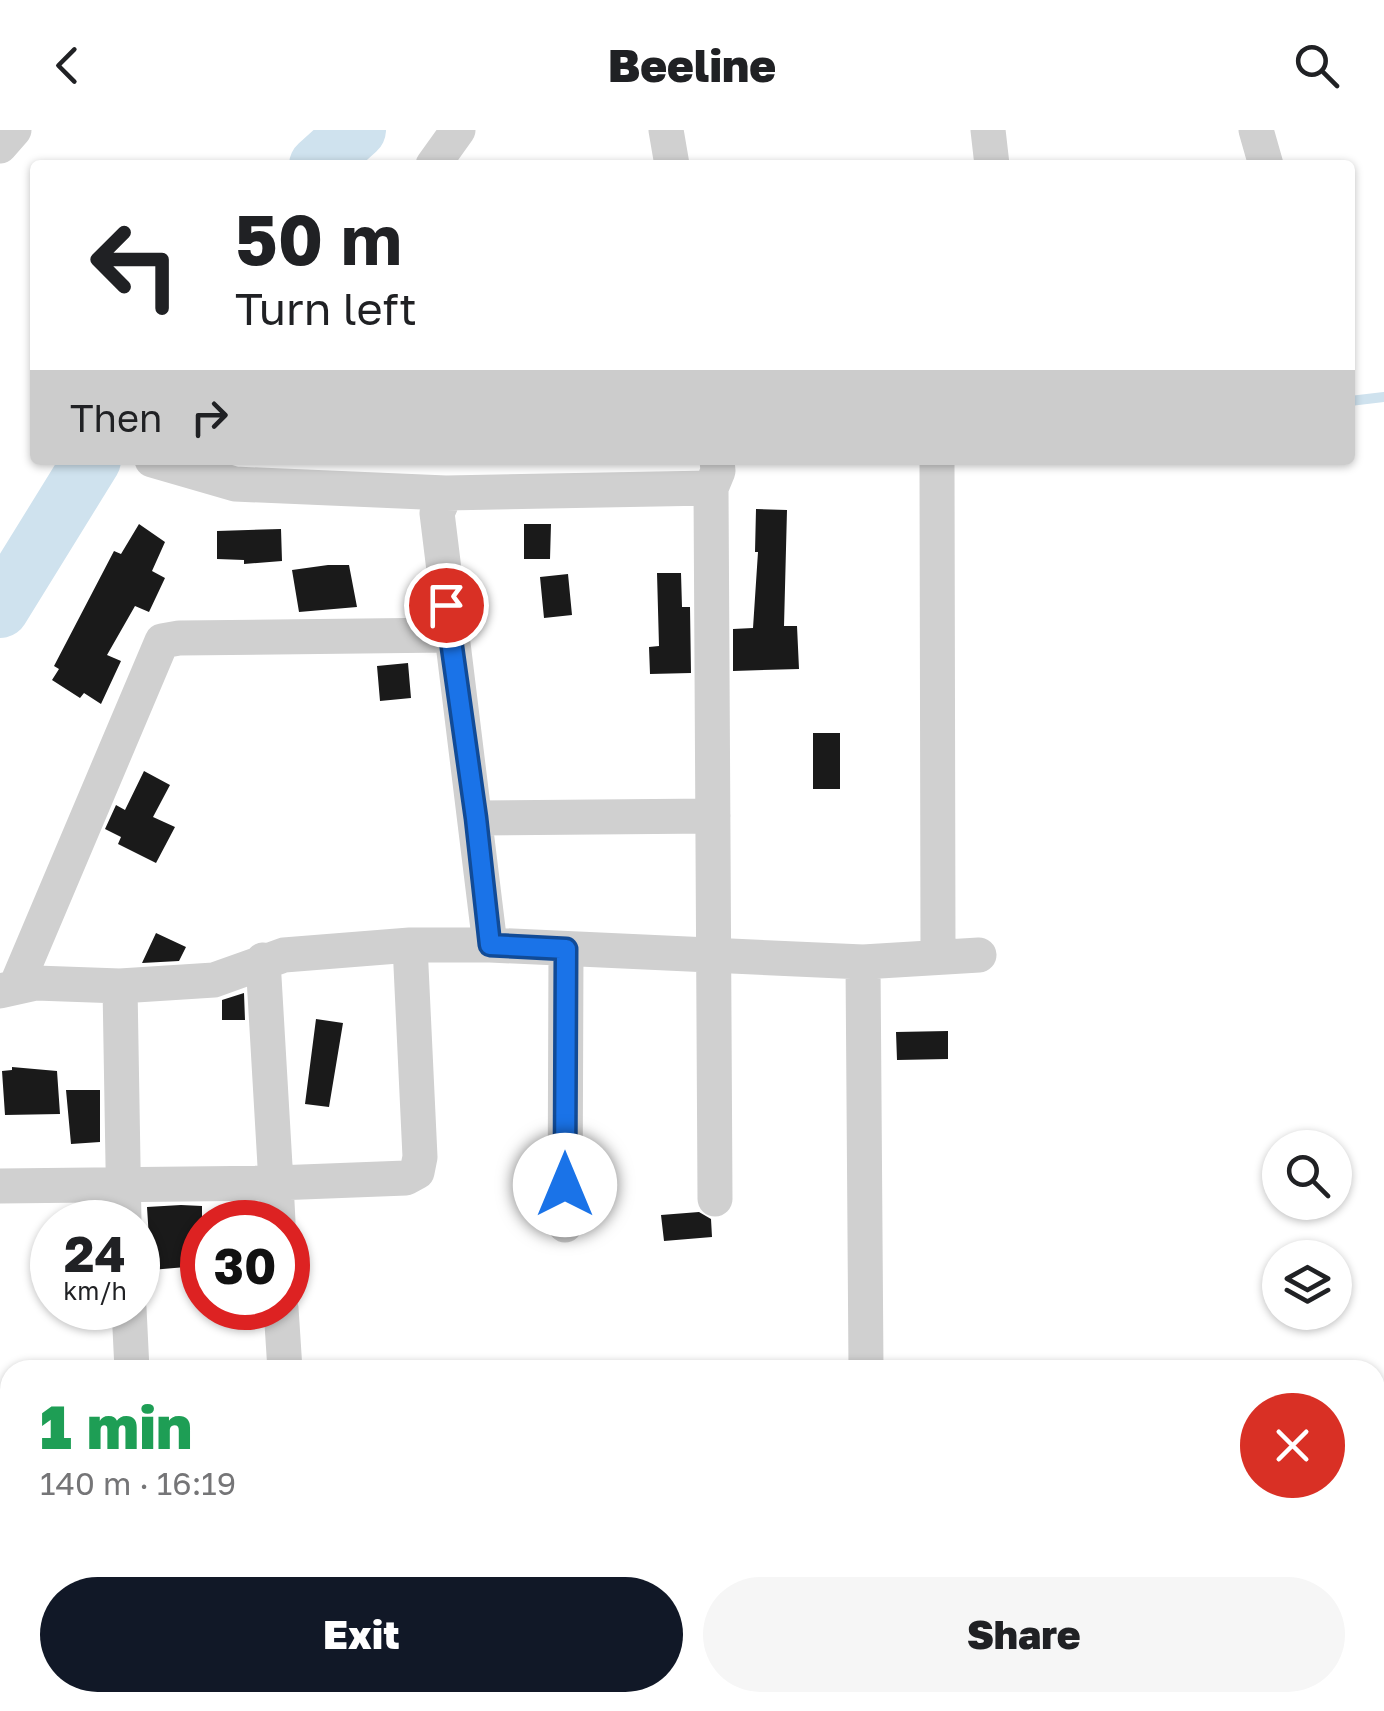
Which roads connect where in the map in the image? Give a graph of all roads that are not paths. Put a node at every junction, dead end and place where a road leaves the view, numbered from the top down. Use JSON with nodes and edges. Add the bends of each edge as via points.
{"nodes":[{"id":1,"x":14,"y":130,"type":"edge"},
{"id":2,"x":458,"y":130,"type":"edge"},
{"id":3,"x":666,"y":130,"type":"edge"},
{"id":4,"x":988,"y":130,"type":"edge"},
{"id":5,"x":1256,"y":130,"type":"edge"},
{"id":6,"x":0,"y":146,"type":"edge"},
{"id":7,"x":436,"y":160,"type":"edge"},
{"id":8,"x":671,"y":160,"type":"edge"},
{"id":9,"x":991,"y":160,"type":"edge"},
{"id":10,"x":1265,"y":160,"type":"edge"},
{"id":11,"x":169,"y":465,"type":"edge"},
{"id":12,"x":936,"y":465,"type":"edge"},
{"id":13,"x":714,"y":474,"type":"edge"},
{"id":14,"x":446,"y":493,"type":"junction"},
{"id":15,"x":449,"y":635,"type":"junction"},
{"id":16,"x":713,"y":816,"type":"junction"},
{"id":17,"x":476,"y":818,"type":"junction"},
{"id":18,"x":410,"y":945,"type":"junction"},
{"id":19,"x":490,"y":945,"type":"junction"},
{"id":20,"x":566,"y":949,"type":"junction"},
{"id":21,"x":978,"y":955,"type":"dead end"},
{"id":22,"x":938,"y":956,"type":"junction"},
{"id":23,"x":714,"y":958,"type":"junction"},
{"id":24,"x":262,"y":960,"type":"junction"},
{"id":25,"x":863,"y":962,"type":"junction"},
{"id":26,"x":120,"y":986,"type":"junction"},
{"id":27,"x":8,"y":989,"type":"edge"},
{"id":28,"x":276,"y":1183,"type":"junction"},
{"id":29,"x":122,"y":1185,"type":"junction"},
{"id":30,"x":0,"y":1186,"type":"edge"},
{"id":31,"x":715,"y":1199,"type":"dead end"},
{"id":32,"x":123,"y":1200,"type":"edge"},
{"id":33,"x":277,"y":1200,"type":"edge"},
{"id":34,"x":565,"y":1225,"type":"dead end"},
{"id":35,"x":130,"y":1330,"type":"edge"},
{"id":36,"x":282,"y":1330,"type":"edge"},
{"id":37,"x":132,"y":1360,"type":"edge"},
{"id":38,"x":284,"y":1360,"type":"edge"},
{"id":39,"x":866,"y":1360,"type":"edge"}],
"edges":[{"from":1,"to":6,"type":"street"},
{"from":2,"to":7,"type":"street"},
{"from":3,"to":8,"type":"street"},
{"from":4,"to":9,"type":"street"},
{"from":5,"to":10,"type":"street"},
{"from":11,"to":14,"type":"street","via":[[235,484]]},
{"from":12,"to":22,"type":"street"},
{"from":13,"to":14,"type":"street"},
{"from":13,"to":16,"type":"street"},
{"from":14,"to":15,"type":"street","via":[[436,513]]},
{"from":15,"to":17,"type":"street"},
{"from":15,"to":27,"type":"street","via":[[162,642]]},
{"from":16,"to":17,"type":"street"},
{"from":16,"to":23,"type":"street"},
{"from":17,"to":19,"type":"street"},
{"from":18,"to":19,"type":"street"},
{"from":18,"to":24,"type":"street"},
{"from":18,"to":28,"type":"street","via":[[417,1172],[406,1178]]},
{"from":19,"to":20,"type":"street"},
{"from":20,"to":23,"type":"street"},
{"from":20,"to":34,"type":"street"},
{"from":21,"to":22,"type":"street"},
{"from":22,"to":25,"type":"street"},
{"from":23,"to":25,"type":"street"},
{"from":23,"to":31,"type":"street"},
{"from":24,"to":26,"type":"street","via":[[214,980]]},
{"from":24,"to":28,"type":"street"},
{"from":25,"to":39,"type":"street"},
{"from":26,"to":27,"type":"street","via":[[36,983]]},
{"from":26,"to":29,"type":"street"},
{"from":28,"to":29,"type":"street"},
{"from":28,"to":33,"type":"street"},
{"from":29,"to":30,"type":"street"},
{"from":29,"to":32,"type":"street"},
{"from":35,"to":37,"type":"street"},
{"from":36,"to":38,"type":"street"}]}
